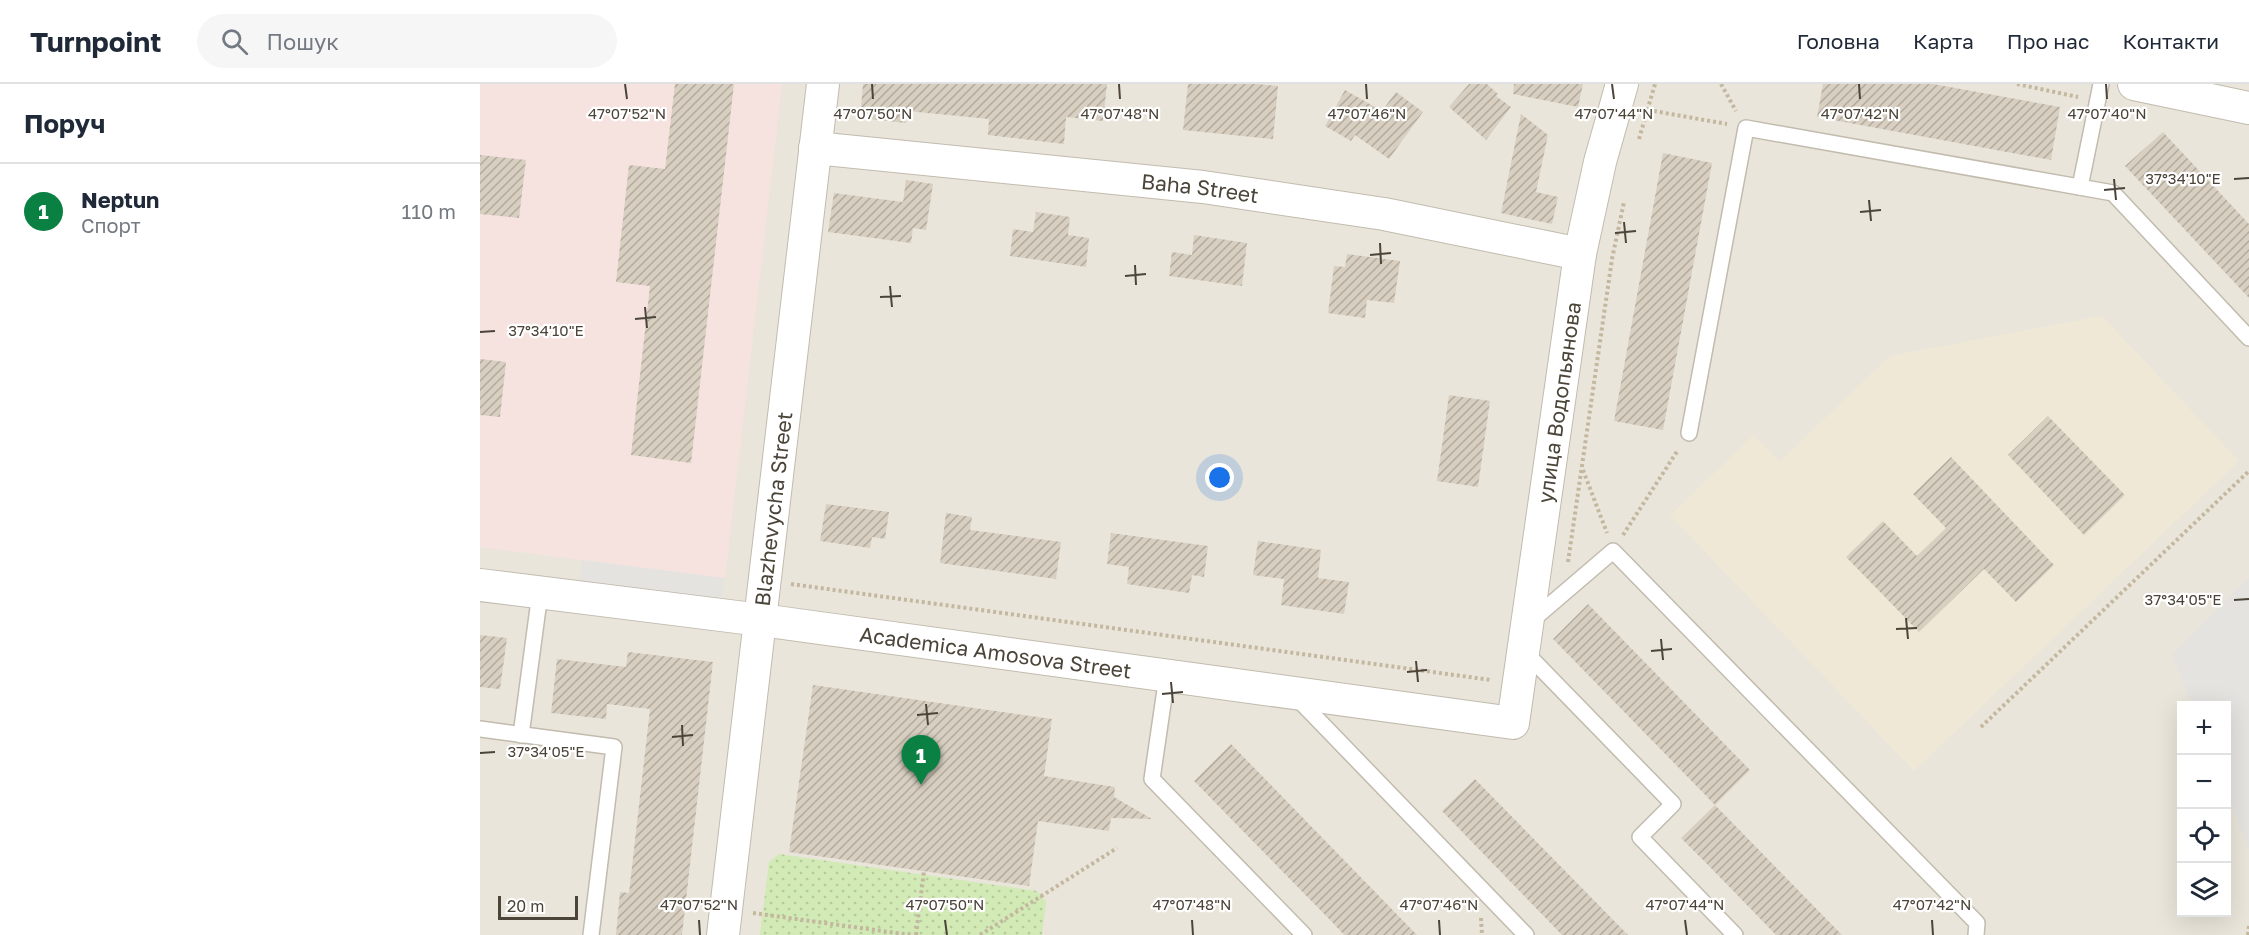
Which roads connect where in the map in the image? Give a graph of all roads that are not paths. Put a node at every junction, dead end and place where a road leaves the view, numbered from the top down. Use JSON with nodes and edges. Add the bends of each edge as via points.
{"nodes":[{"id":1,"x":823,"y":84,"type":"edge"},
{"id":2,"x":1622,"y":84,"type":"edge"},
{"id":3,"x":2101,"y":84,"type":"edge"},
{"id":4,"x":2134,"y":84,"type":"edge"},
{"id":5,"x":2249,"y":108,"type":"edge"},
{"id":6,"x":815,"y":148,"type":"junction"},
{"id":7,"x":2080,"y":187,"type":"junction"},
{"id":8,"x":1580,"y":254,"type":"junction"},
{"id":9,"x":2249,"y":338,"type":"edge"},
{"id":10,"x":1689,"y":433,"type":"road end"},
{"id":11,"x":480,"y":585,"type":"edge"},
{"id":12,"x":540,"y":593,"type":"junction"},
{"id":13,"x":761,"y":620,"type":"junction"},
{"id":14,"x":1525,"y":637,"type":"junction"},
{"id":15,"x":1167,"y":676,"type":"junction"},
{"id":16,"x":1292,"y":693,"type":"junction"},
{"id":17,"x":1513,"y":723,"type":"joint"},
{"id":18,"x":480,"y":729,"type":"edge"},
{"id":19,"x":521,"y":735,"type":"junction"},
{"id":20,"x":591,"y":935,"type":"edge"},
{"id":21,"x":723,"y":935,"type":"edge"},
{"id":22,"x":1304,"y":935,"type":"edge"},
{"id":23,"x":1526,"y":935,"type":"edge"},
{"id":24,"x":1735,"y":935,"type":"edge"},
{"id":25,"x":1976,"y":935,"type":"edge"}],
"edges":[{"from":1,"to":6,"type":"street","name":"Blazhevycha Street"},
{"from":2,"to":8,"type":"street","name":"улица Водопьянова"},
{"from":3,"to":7,"type":"lane"},
{"from":4,"to":5,"type":"street"},
{"from":6,"to":8,"type":"street","name":"Baha Street","via":[[1203,187],[1384,214]]},
{"from":6,"to":13,"type":"street","name":"Blazhevycha Street"},
{"from":7,"to":9,"type":"lane","via":[[2113,193]]},
{"from":7,"to":10,"type":"lane","via":[[1746,128]]},
{"from":8,"to":14,"type":"street","name":"улица Водопьянова"},
{"from":11,"to":12,"type":"street","name":"Academica Amosova Street"},
{"from":12,"to":13,"type":"street","name":"Academica Amosova Street"},
{"from":12,"to":19,"type":"lane"},
{"from":13,"to":15,"type":"street","name":"Academica Amosova Street"},
{"from":13,"to":21,"type":"street","name":"Blazhevycha Street"},
{"from":14,"to":17,"type":"street","name":"улица Водопьянова"},
{"from":14,"to":24,"type":"lane","via":[[1673,804],[1640,837]]},
{"from":14,"to":25,"type":"lane","via":[[1564,593],[1613,551],[1977,923]]},
{"from":15,"to":16,"type":"street","name":"Academica Amosova Street"},
{"from":15,"to":22,"type":"lane","via":[[1152,779]]},
{"from":16,"to":17,"type":"street","name":"Academica Amosova Street"},
{"from":16,"to":23,"type":"lane"},
{"from":18,"to":19,"type":"lane"},
{"from":19,"to":20,"type":"lane","via":[[614,747]]}]}
